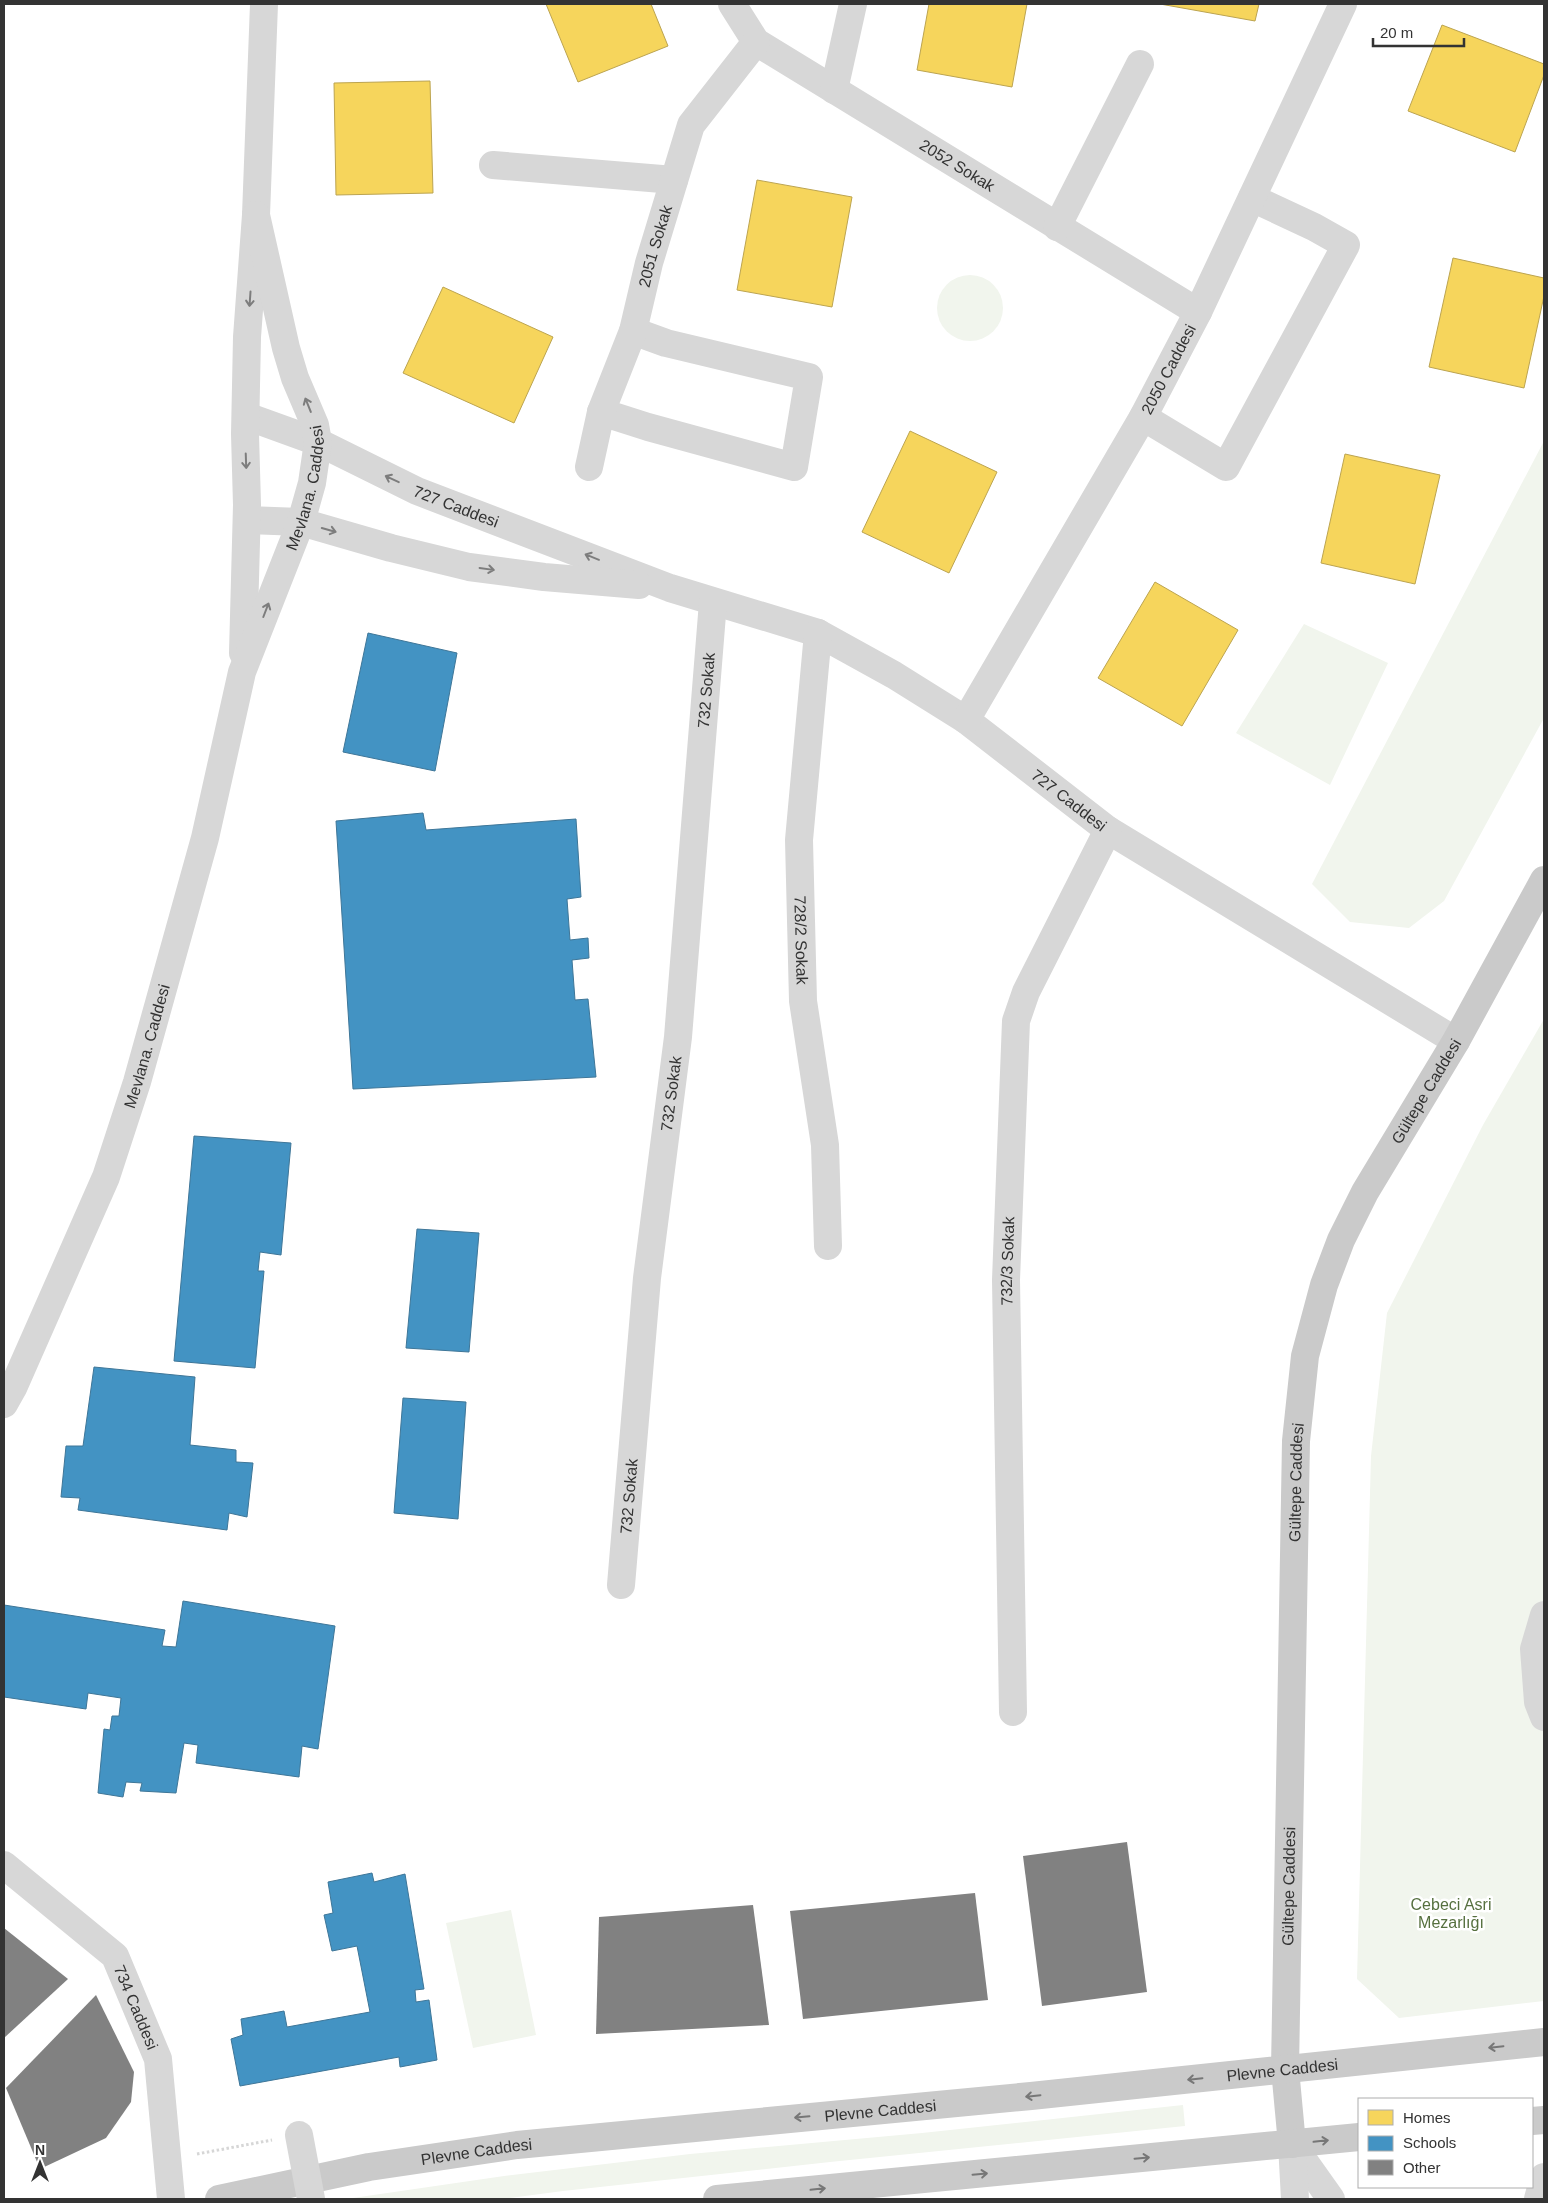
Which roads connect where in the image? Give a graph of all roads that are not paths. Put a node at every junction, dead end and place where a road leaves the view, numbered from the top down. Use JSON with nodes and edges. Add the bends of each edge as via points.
{"nodes":[{"id":1,"x":264,"y":4,"type":"edge"},
{"id":2,"x":732,"y":4,"type":"edge"},
{"id":3,"x":853,"y":4,"type":"edge"},
{"id":4,"x":1343,"y":4,"type":"edge"},
{"id":5,"x":756,"y":42,"type":"junction"},
{"id":6,"x":1140,"y":64,"type":"dead end"},
{"id":7,"x":834,"y":90,"type":"junction"},
{"id":8,"x":493,"y":165,"type":"dead end"},
{"id":9,"x":674,"y":180,"type":"junction"},
{"id":10,"x":1252,"y":198,"type":"junction"},
{"id":11,"x":256,"y":216,"type":"junction"},
{"id":12,"x":1057,"y":227,"type":"junction"},
{"id":13,"x":1198,"y":312,"type":"junction"},
{"id":14,"x":633,"y":331,"type":"junction"},
{"id":15,"x":601,"y":412,"type":"junction"},
{"id":16,"x":246,"y":416,"type":"junction"},
{"id":17,"x":1143,"y":417,"type":"junction"},
{"id":18,"x":318,"y":442,"type":"junction"},
{"id":19,"x":589,"y":467,"type":"dead end"},
{"id":20,"x":247,"y":520,"type":"junction"},
{"id":21,"x":301,"y":522,"type":"junction"},
{"id":22,"x":670,"y":588,"type":"junction"},
{"id":23,"x":713,"y":602,"type":"junction"},
{"id":24,"x":818,"y":633,"type":"junction"},
{"id":25,"x":242,"y":672,"type":"junction"},
{"id":26,"x":966,"y":720,"type":"junction"},
{"id":27,"x":1108,"y":830,"type":"junction"},
{"id":28,"x":1544,"y":880,"type":"edge"},
{"id":29,"x":1456,"y":1041,"type":"junction"},
{"id":30,"x":828,"y":1246,"type":"dead end"},
{"id":31,"x":4,"y":1404,"type":"edge"},
{"id":32,"x":621,"y":1585,"type":"dead end"},
{"id":33,"x":1544,"y":1615,"type":"edge"},
{"id":34,"x":1013,"y":1712,"type":"dead end"},
{"id":35,"x":1544,"y":1717,"type":"edge"},
{"id":36,"x":4,"y":1865,"type":"edge"},
{"id":37,"x":1544,"y":2042,"type":"edge"},
{"id":38,"x":1285,"y":2069,"type":"junction"},
{"id":39,"x":299,"y":2135,"type":"dead end"},
{"id":40,"x":1358,"y":2137,"type":"edge"},
{"id":41,"x":1292,"y":2144,"type":"junction"},
{"id":42,"x":1544,"y":2177,"type":"edge"},
{"id":43,"x":171,"y":2199,"type":"edge"},
{"id":44,"x":219,"y":2199,"type":"edge"},
{"id":45,"x":311,"y":2199,"type":"edge"},
{"id":46,"x":717,"y":2199,"type":"edge"},
{"id":47,"x":1295,"y":2199,"type":"edge"},
{"id":48,"x":1331,"y":2199,"type":"edge"},
{"id":49,"x":1538,"y":2199,"type":"edge"}],
"edges":[{"from":1,"to":11,"type":"street","name":"Mevlana. Caddesi"},
{"from":2,"to":5,"type":"street","name":"2052 Sokak"},
{"from":3,"to":7,"type":"street"},
{"from":4,"to":10,"type":"street","name":"2050 Caddesi"},
{"from":5,"to":7,"type":"street","name":"2052 Sokak"},
{"from":5,"to":9,"type":"street","name":"2051 Sokak","via":[[691,126]]},
{"from":6,"to":12,"type":"street"},
{"from":7,"to":12,"type":"street","name":"2052 Sokak"},
{"from":8,"to":9,"type":"street"},
{"from":9,"to":14,"type":"street","name":"2051 Sokak"},
{"from":10,"to":13,"type":"street","name":"2050 Caddesi"},
{"from":10,"to":17,"type":"street","via":[[1346,245],[1226,467]]},
{"from":11,"to":16,"type":"street","name":"Mevlana. Caddesi","one_way":true,"via":[[247,337]]},
{"from":18,"to":11,"type":"street","name":"Mevlana. Caddesi","one_way":true,"via":[[315,425],[286,348]]},
{"from":12,"to":13,"type":"street","name":"2052 Sokak"},
{"from":13,"to":17,"type":"street","name":"2050 Caddesi"},
{"from":14,"to":15,"type":"street","name":"2051 Sokak"},
{"from":14,"to":15,"type":"street","via":[[666,343],[809,377],[794,467]]},
{"from":15,"to":19,"type":"street","name":"2051 Sokak"},
{"from":16,"to":18,"type":"street","name":"727 Caddesi"},
{"from":16,"to":20,"type":"street","name":"Mevlana. Caddesi","one_way":true},
{"from":17,"to":26,"type":"street","name":"2050 Caddesi"},
{"from":18,"to":21,"type":"street","name":"Mevlana. Caddesi","via":[[312,483]]},
{"from":22,"to":18,"type":"street","name":"727 Caddesi","one_way":true,"via":[[418,490]]},
{"from":20,"to":21,"type":"street","name":"727 Caddesi"},
{"from":20,"to":25,"type":"street","name":"Mevlana. Caddesi"},
{"from":21,"to":22,"type":"street","name":"727 Caddesi","one_way":true,"via":[[469,567],[544,578]]},
{"from":25,"to":21,"type":"street","name":"Mevlana. Caddesi","one_way":true},
{"from":22,"to":23,"type":"street","name":"727 Caddesi"},
{"from":23,"to":24,"type":"street","name":"727 Caddesi"},
{"from":23,"to":32,"type":"street","name":"732 Sokak","via":[[678,1037],[647,1278]]},
{"from":24,"to":26,"type":"street","name":"727 Caddesi"},
{"from":24,"to":30,"type":"street","name":"728/2 Sokak","via":[[799,840],[803,1002],[825,1145]]},
{"from":25,"to":31,"type":"street","name":"Mevlana. Caddesi","via":[[205,838],[134,1091],[106,1177]]},
{"from":26,"to":27,"type":"street","name":"727 Caddesi"},
{"from":27,"to":29,"type":"street","name":"727 Caddesi"},
{"from":27,"to":34,"type":"street","name":"732/3 Sokak","via":[[1026,992],[1016,1021],[1006,1280]]},
{"from":28,"to":29,"type":"main road","name":"Gültepe Caddesi"},
{"from":29,"to":38,"type":"main road","name":"Gültepe Caddesi","via":[[1365,1192],[1341,1240],[1324,1285],[1305,1356],[1296,1441]]},
{"from":33,"to":35,"type":"street","via":[[1534,1649],[1538,1702]]},
{"from":36,"to":43,"type":"street","name":"734 Caddesi","via":[[115,1956],[158,2059]]},
{"from":37,"to":38,"type":"main road","name":"Plevne Caddesi","one_way":true},
{"from":38,"to":41,"type":"main road","name":"Gültepe Caddesi"},
{"from":38,"to":44,"type":"main road","name":"Plevne Caddesi","one_way":true,"via":[[517,2146],[369,2167]]},
{"from":39,"to":45,"type":"street","bridge":true},
{"from":41,"to":40,"type":"main road","one_way":true},
{"from":46,"to":41,"type":"main road","one_way":true},
{"from":41,"to":47,"type":"street"},
{"from":41,"to":48,"type":"street"},
{"from":42,"to":49,"type":"street"}]}
